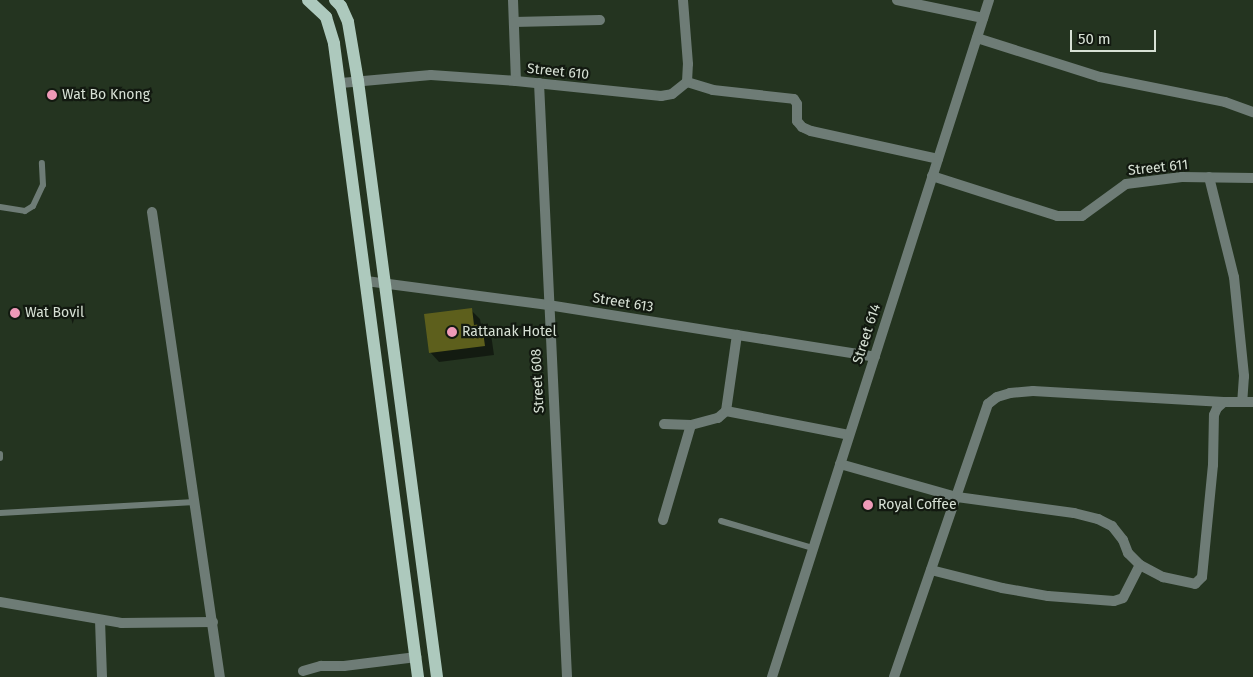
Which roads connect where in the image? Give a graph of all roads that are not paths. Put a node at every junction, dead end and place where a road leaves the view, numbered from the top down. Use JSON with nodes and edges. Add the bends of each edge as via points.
{"nodes":[{"id":1,"x":308,"y":0,"type":"edge"},
{"id":2,"x":335,"y":0,"type":"edge"},
{"id":3,"x":514,"y":0,"type":"edge"},
{"id":4,"x":682,"y":0,"type":"edge"},
{"id":5,"x":897,"y":0,"type":"edge"},
{"id":6,"x":989,"y":0,"type":"edge"},
{"id":7,"x":983,"y":18,"type":"junction"},
{"id":8,"x":600,"y":20,"type":"dead end"},
{"id":9,"x":514,"y":22,"type":"junction"},
{"id":10,"x":977,"y":38,"type":"junction"},
{"id":11,"x":358,"y":81,"type":"junction"},
{"id":12,"x":516,"y":81,"type":"junction"},
{"id":13,"x":687,"y":82,"type":"junction"},
{"id":14,"x":341,"y":83,"type":"junction"},
{"id":15,"x":539,"y":83,"type":"junction"},
{"id":16,"x":1253,"y":112,"type":"edge"},
{"id":17,"x":938,"y":159,"type":"junction"},
{"id":18,"x":42,"y":164,"type":"dead end"},
{"id":19,"x":932,"y":176,"type":"junction"},
{"id":20,"x":1210,"y":178,"type":"junction"},
{"id":21,"x":1253,"y":178,"type":"edge"},
{"id":22,"x":0,"y":207,"type":"edge"},
{"id":23,"x":152,"y":212,"type":"dead end"},
{"id":24,"x":366,"y":281,"type":"junction"},
{"id":25,"x":385,"y":282,"type":"junction"},
{"id":26,"x":548,"y":305,"type":"junction"},
{"id":27,"x":737,"y":335,"type":"junction"},
{"id":28,"x":874,"y":357,"type":"junction"},
{"id":29,"x":1224,"y":402,"type":"junction"},
{"id":30,"x":1242,"y":402,"type":"junction"},
{"id":31,"x":1253,"y":402,"type":"edge"},
{"id":32,"x":726,"y":411,"type":"junction"},
{"id":33,"x":664,"y":424,"type":"dead end"},
{"id":34,"x":691,"y":425,"type":"junction"},
{"id":35,"x":849,"y":435,"type":"junction"},
{"id":36,"x":0,"y":454,"type":"edge"},
{"id":37,"x":0,"y":458,"type":"edge"},
{"id":38,"x":840,"y":464,"type":"junction"},
{"id":39,"x":957,"y":497,"type":"junction"},
{"id":40,"x":195,"y":502,"type":"junction"},
{"id":41,"x":0,"y":513,"type":"edge"},
{"id":42,"x":663,"y":520,"type":"dead end"},
{"id":43,"x":720,"y":521,"type":"dead end"},
{"id":44,"x":813,"y":548,"type":"junction"},
{"id":45,"x":1140,"y":565,"type":"junction"},
{"id":46,"x":931,"y":570,"type":"junction"},
{"id":47,"x":0,"y":602,"type":"edge"},
{"id":48,"x":100,"y":620,"type":"junction"},
{"id":49,"x":213,"y":622,"type":"junction"},
{"id":50,"x":416,"y":656,"type":"junction"},
{"id":51,"x":303,"y":671,"type":"dead end"},
{"id":52,"x":102,"y":677,"type":"edge"},
{"id":53,"x":220,"y":677,"type":"edge"},
{"id":54,"x":418,"y":677,"type":"edge"},
{"id":55,"x":437,"y":677,"type":"edge"},
{"id":56,"x":567,"y":677,"type":"edge"},
{"id":57,"x":772,"y":677,"type":"edge"},
{"id":58,"x":894,"y":677,"type":"edge"}],
"edges":[{"from":1,"to":14,"type":"main road","via":[[326,17],[331,28]]},
{"from":2,"to":11,"type":"main road","via":[[348,22]]},
{"from":3,"to":9,"type":"street"},
{"from":4,"to":13,"type":"street"},
{"from":5,"to":7,"type":"street"},
{"from":6,"to":7,"type":"street","name":"Street 614"},
{"from":7,"to":10,"type":"street","name":"Street 614"},
{"from":8,"to":9,"type":"street"},
{"from":9,"to":12,"type":"street"},
{"from":10,"to":16,"type":"street","via":[[1100,76],[1224,102]]},
{"from":10,"to":17,"type":"street","name":"Street 614"},
{"from":11,"to":12,"type":"street","name":"Street 610","via":[[431,75]]},
{"from":11,"to":14,"type":"street","name":"Street 610"},
{"from":11,"to":25,"type":"main road"},
{"from":12,"to":15,"type":"street","name":"Street 610"},
{"from":13,"to":15,"type":"street","name":"Street 610","via":[[672,94],[660,96]]},
{"from":13,"to":17,"type":"street","via":[[713,90],[794,99],[797,121],[811,131]]},
{"from":14,"to":24,"type":"main road"},
{"from":15,"to":26,"type":"street","name":"Street 608"},
{"from":17,"to":19,"type":"street","name":"Street 614"},
{"from":18,"to":22,"type":"lane","via":[[43,185],[33,206],[26,211]]},
{"from":19,"to":20,"type":"street","name":"Street 611","via":[[1057,216],[1082,216],[1126,184],[1182,177]]},
{"from":19,"to":28,"type":"street","name":"Street 614"},
{"from":20,"to":21,"type":"street","name":"Street 611"},
{"from":20,"to":30,"type":"street","via":[[1234,277],[1244,376]]},
{"from":23,"to":40,"type":"street"},
{"from":24,"to":25,"type":"street","name":"Street 613"},
{"from":24,"to":50,"type":"main road"},
{"from":25,"to":26,"type":"street","name":"Street 613"},
{"from":25,"to":55,"type":"main road"},
{"from":26,"to":27,"type":"street","name":"Street 613"},
{"from":26,"to":56,"type":"street","name":"Street 608"},
{"from":27,"to":28,"type":"street","name":"Street 613"},
{"from":27,"to":32,"type":"street"},
{"from":28,"to":35,"type":"street","name":"Street 614"},
{"from":29,"to":30,"type":"street"},
{"from":29,"to":39,"type":"street","via":[[1010,392],[988,404]]},
{"from":29,"to":45,"type":"street","via":[[1214,415],[1213,465],[1202,577],[1195,584],[1186,583],[1163,577]]},
{"from":30,"to":31,"type":"street"},
{"from":32,"to":34,"type":"street","via":[[718,418]]},
{"from":32,"to":35,"type":"street"},
{"from":33,"to":34,"type":"street"},
{"from":34,"to":42,"type":"street"},
{"from":35,"to":38,"type":"street","name":"Street 614"},
{"from":36,"to":37,"type":"lane"},
{"from":38,"to":39,"type":"street"},
{"from":38,"to":44,"type":"street","name":"Street 614"},
{"from":39,"to":45,"type":"street","via":[[1098,519],[1112,526]]},
{"from":39,"to":46,"type":"street"},
{"from":40,"to":41,"type":"lane"},
{"from":40,"to":49,"type":"street"},
{"from":43,"to":44,"type":"lane"},
{"from":44,"to":57,"type":"street","name":"Street 614"},
{"from":45,"to":46,"type":"street","via":[[1123,598],[1114,601],[1039,595]]},
{"from":46,"to":58,"type":"street"},
{"from":47,"to":48,"type":"street"},
{"from":48,"to":49,"type":"street","via":[[154,624]]},
{"from":48,"to":52,"type":"street"},
{"from":49,"to":53,"type":"street"},
{"from":50,"to":51,"type":"street","via":[[320,666]]},
{"from":50,"to":54,"type":"main road"}]}
